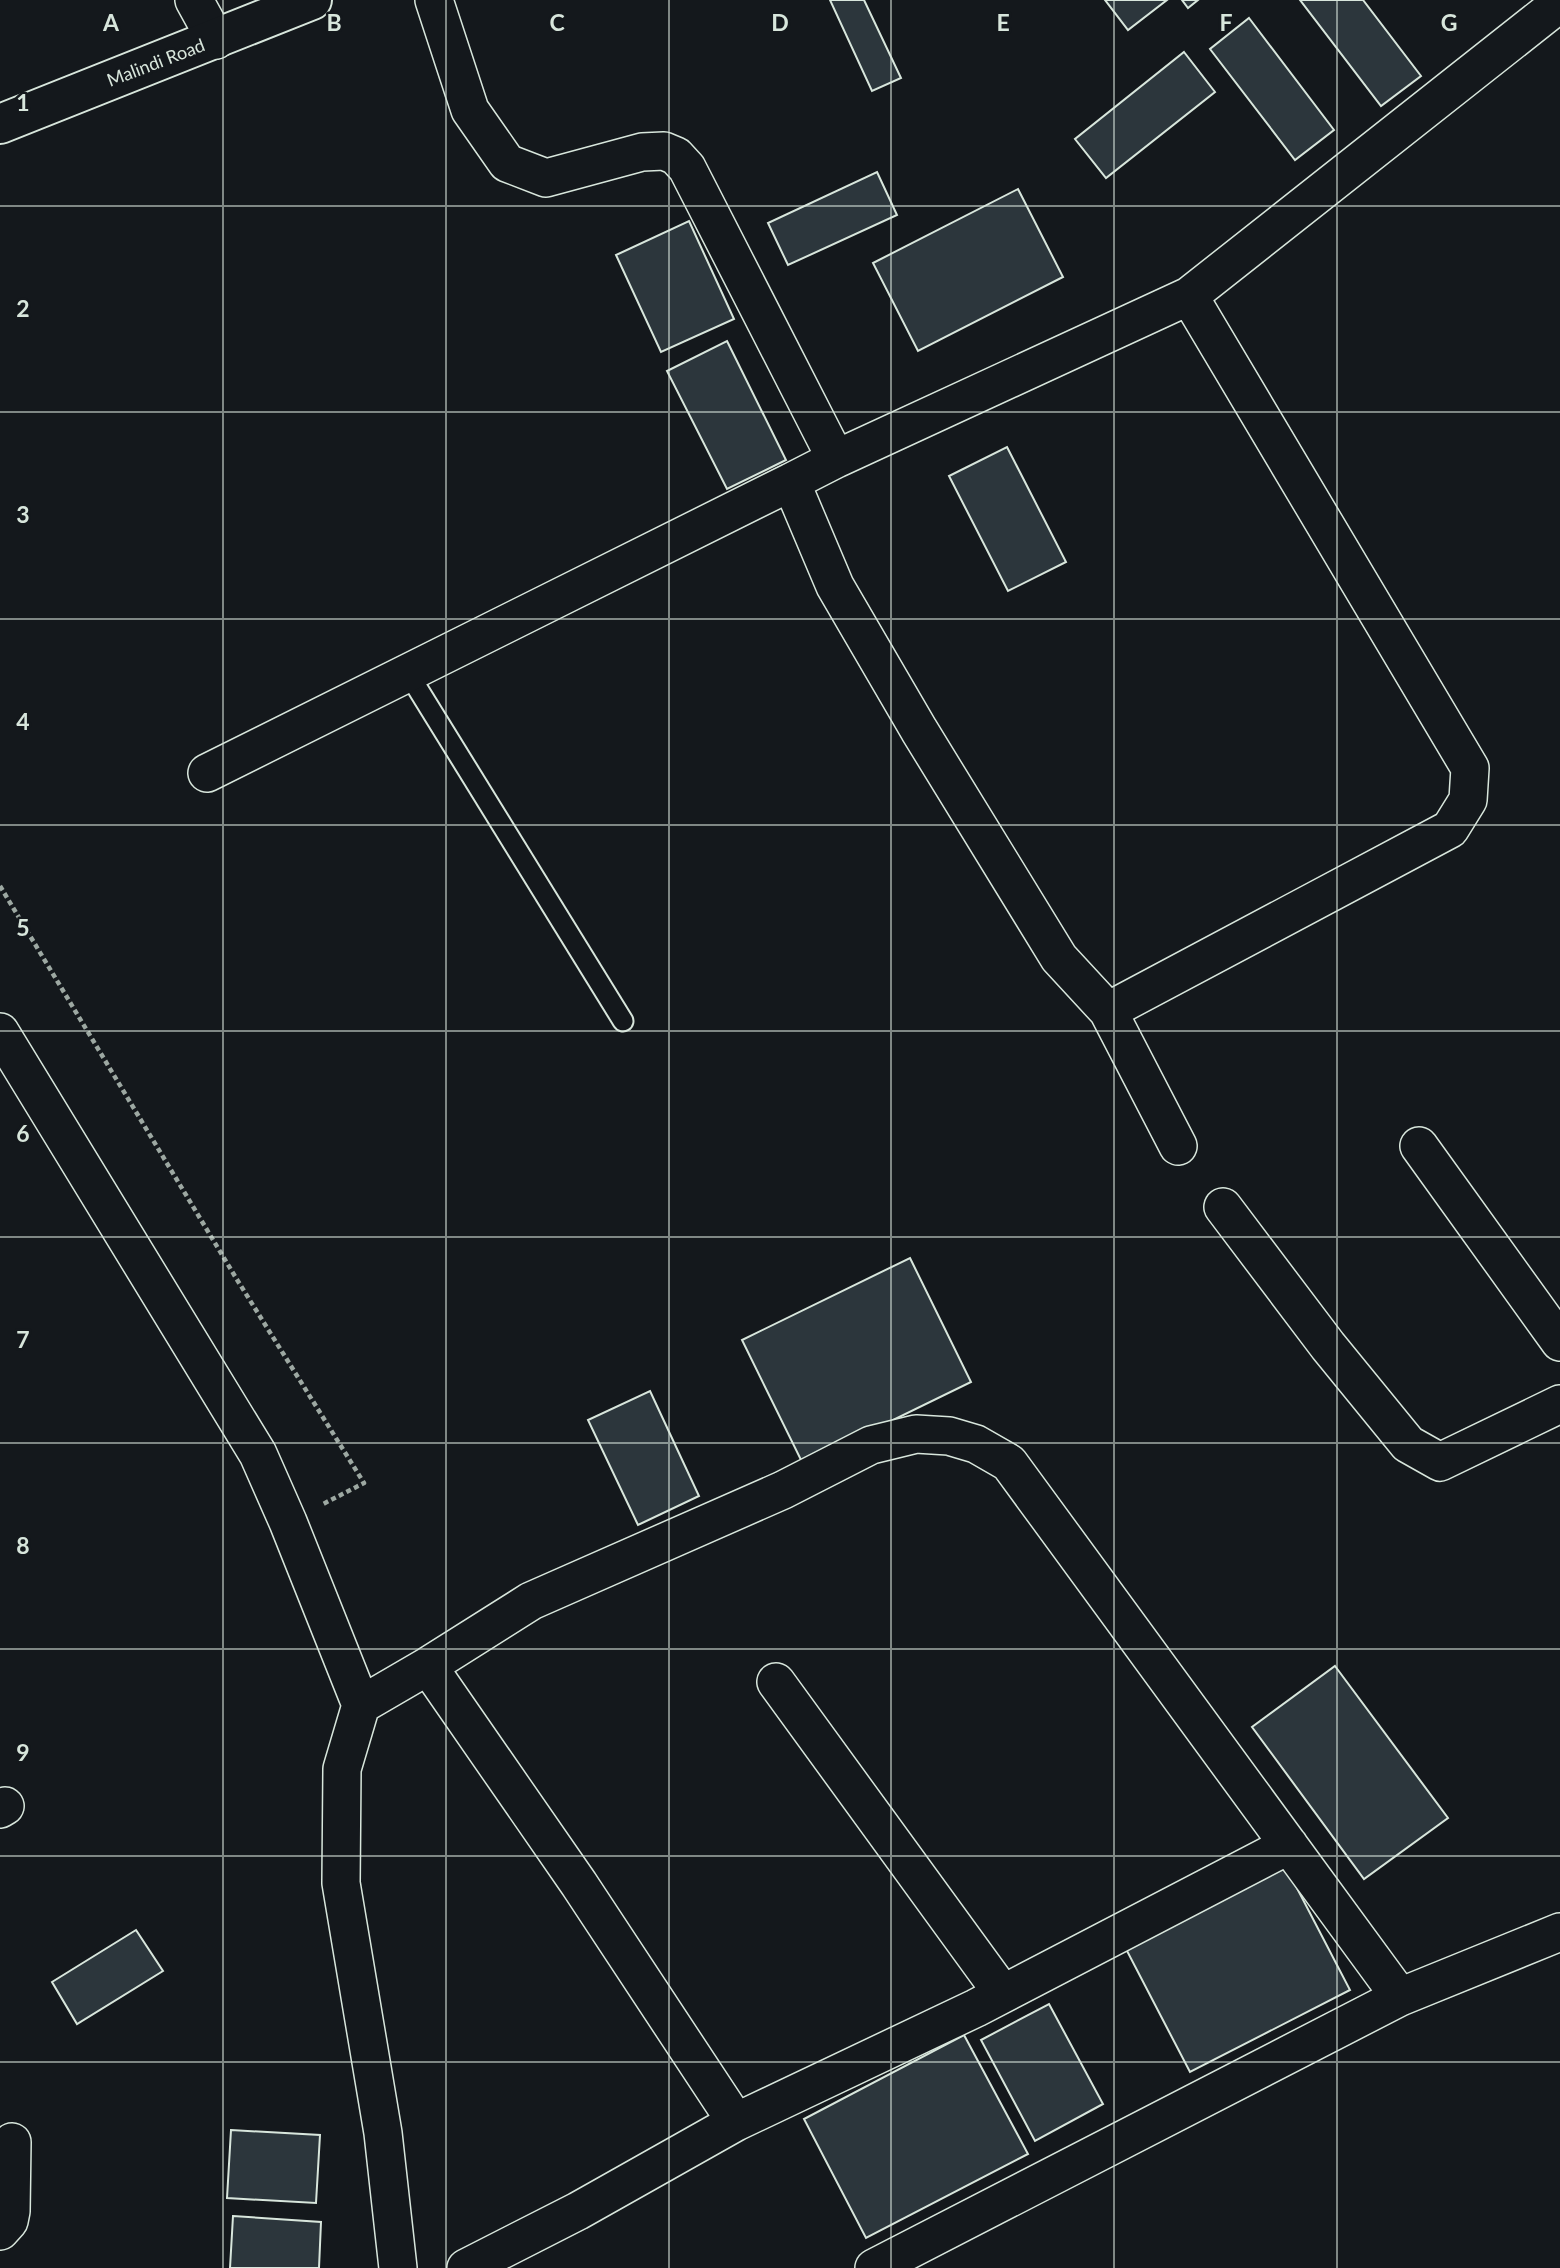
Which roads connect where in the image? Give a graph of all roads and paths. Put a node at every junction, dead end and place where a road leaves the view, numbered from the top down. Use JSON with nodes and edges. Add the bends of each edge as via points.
{"nodes":[{"id":1,"x":194,"y":0,"type":"edge"},
{"id":2,"x":312,"y":0,"type":"edge"},
{"id":3,"x":434,"y":0,"type":"edge"},
{"id":4,"x":1560,"y":3,"type":"edge"},
{"id":5,"x":216,"y":40,"type":"junction"},
{"id":6,"x":0,"y":124,"type":"edge"},
{"id":7,"x":1189,"y":296,"type":"junction"},
{"id":8,"x":836,"y":460,"type":"junction"},
{"id":9,"x":791,"y":482,"type":"junction"},
{"id":10,"x":408,"y":673,"type":"junction"},
{"id":11,"x":207,"y":773,"type":"dead end"},
{"id":12,"x":0,"y":886,"type":"edge"},
{"id":13,"x":1108,"y":1011,"type":"junction"},
{"id":14,"x":623,"y":1021,"type":"dead end"},
{"id":15,"x":0,"y":1032,"type":"edge"},
{"id":16,"x":1178,"y":1146,"type":"dead end"},
{"id":17,"x":1419,"y":1146,"type":"dead end"},
{"id":18,"x":1223,"y":1207,"type":"dead end"},
{"id":19,"x":1560,"y":1342,"type":"edge"},
{"id":20,"x":1560,"y":1404,"type":"edge"},
{"id":21,"x":288,"y":1522,"type":"junction"},
{"id":22,"x":428,"y":1666,"type":"junction"},
{"id":23,"x":776,"y":1682,"type":"dead end"},
{"id":24,"x":361,"y":1705,"type":"junction"},
{"id":25,"x":1289,"y":1845,"type":"junction"},
{"id":26,"x":1560,"y":1932,"type":"edge"},
{"id":27,"x":1003,"y":1994,"type":"junction"},
{"id":28,"x":1400,"y":1997,"type":"junction"},
{"id":29,"x":736,"y":2122,"type":"junction"},
{"id":30,"x":12,"y":2142,"type":"dead end"},
{"id":31,"x":0,"y":2231,"type":"edge"},
{"id":32,"x":398,"y":2268,"type":"edge"},
{"id":33,"x":466,"y":2268,"type":"edge"},
{"id":34,"x":874,"y":2268,"type":"edge"}],
"edges":[{"from":1,"to":5,"type":"street"},
{"from":2,"to":5,"type":"highway","name":"Malindi Road"},
{"from":3,"to":8,"type":"street","via":[[470,110],[507,163],[546,178],[642,152],[663,151],[687,168]]},
{"from":4,"to":7,"type":"street"},
{"from":5,"to":6,"type":"highway","name":"Malindi Road"},
{"from":7,"to":8,"type":"street"},
{"from":7,"to":13,"type":"street","via":[[1470,768],[1468,800],[1450,829]]},
{"from":8,"to":9,"type":"street"},
{"from":9,"to":10,"type":"street"},
{"from":9,"to":13,"type":"street","via":[[835,586],[919,730],[1059,958]]},
{"from":10,"to":11,"type":"street"},
{"from":10,"to":14,"type":"lane"},
{"from":12,"to":21,"type":"path","via":[[364,1483]]},
{"from":13,"to":16,"type":"street"},
{"from":15,"to":21,"type":"street","via":[[258,1454]]},
{"from":17,"to":19,"type":"street"},
{"from":18,"to":20,"type":"street","via":[[1408,1444],[1440,1462]]},
{"from":21,"to":24,"type":"street"},
{"from":22,"to":24,"type":"street"},
{"from":22,"to":25,"type":"street","via":[[531,1601],[783,1490],[871,1445],[916,1434],[949,1436],[976,1444],[1009,1463]]},
{"from":22,"to":29,"type":"street"},
{"from":23,"to":27,"type":"street"},
{"from":24,"to":32,"type":"street","via":[[342,1769],[341,1883],[383,2133]]},
{"from":25,"to":27,"type":"street"},
{"from":25,"to":28,"type":"street"},
{"from":26,"to":28,"type":"street"},
{"from":27,"to":29,"type":"street"},
{"from":28,"to":34,"type":"street"},
{"from":29,"to":33,"type":"street"},
{"from":30,"to":31,"type":"street","via":[[11,2211]]}]}
